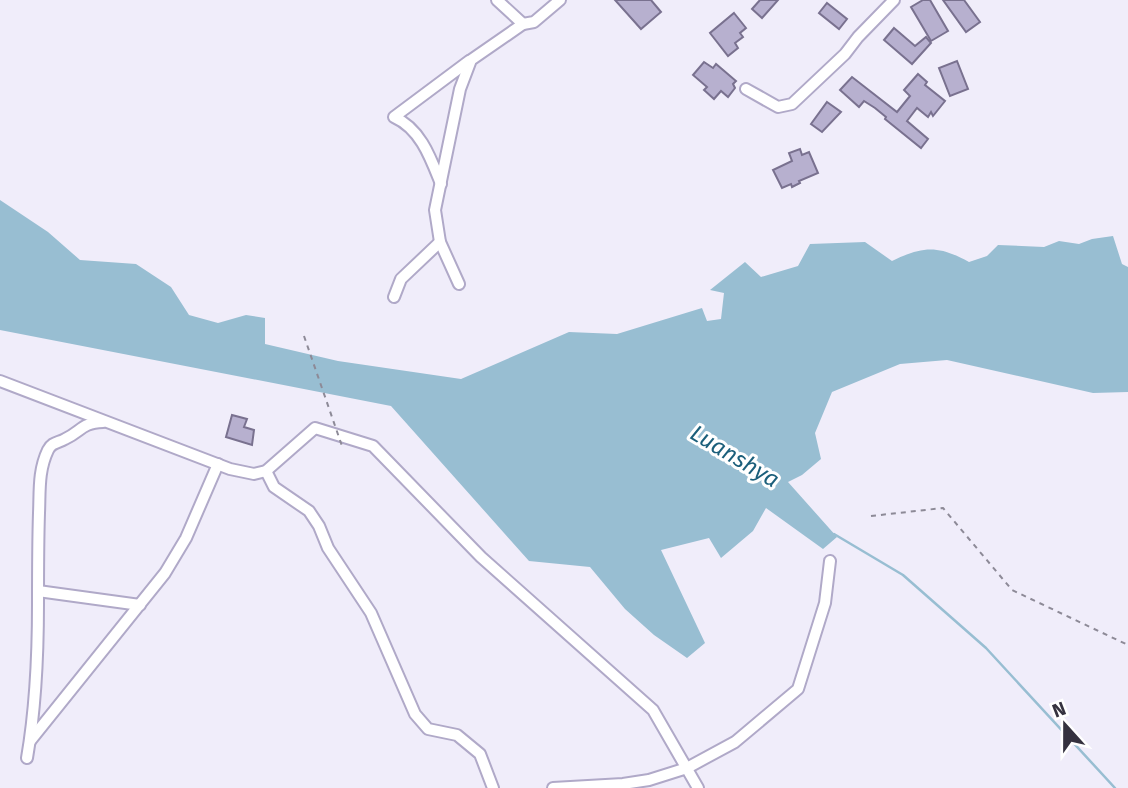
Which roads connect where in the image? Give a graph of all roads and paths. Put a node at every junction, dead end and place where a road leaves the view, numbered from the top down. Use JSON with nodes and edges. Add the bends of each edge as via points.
{"nodes":[{"id":1,"x":497,"y":0,"type":"edge"},
{"id":2,"x":560,"y":0,"type":"edge"},
{"id":3,"x":894,"y":0,"type":"edge"},
{"id":4,"x":523,"y":24,"type":"junction"},
{"id":5,"x":471,"y":60,"type":"junction"},
{"id":6,"x":746,"y":89,"type":"dead end"},
{"id":7,"x":441,"y":184,"type":"junction"},
{"id":8,"x":440,"y":242,"type":"junction"},
{"id":9,"x":459,"y":284,"type":"dead end"},
{"id":10,"x":394,"y":297,"type":"dead end"},
{"id":11,"x":304,"y":335,"type":"dead end"},
{"id":12,"x":0,"y":382,"type":"edge"},
{"id":13,"x":106,"y":422,"type":"junction"},
{"id":14,"x":342,"y":446,"type":"dead end"},
{"id":15,"x":218,"y":464,"type":"junction"},
{"id":16,"x":267,"y":471,"type":"junction"},
{"id":17,"x":871,"y":516,"type":"dead end"},
{"id":18,"x":830,"y":561,"type":"dead end"},
{"id":19,"x":38,"y":591,"type":"junction"},
{"id":20,"x":140,"y":605,"type":"junction"},
{"id":21,"x":1128,"y":645,"type":"edge"},
{"id":22,"x":30,"y":741,"type":"junction"},
{"id":23,"x":27,"y":758,"type":"dead end"},
{"id":24,"x":687,"y":768,"type":"junction"},
{"id":25,"x":494,"y":788,"type":"edge"},
{"id":26,"x":553,"y":788,"type":"edge"},
{"id":27,"x":698,"y":788,"type":"edge"}],
"edges":[{"from":1,"to":4,"type":"street"},
{"from":2,"to":4,"type":"street","via":[[534,22]]},
{"from":3,"to":6,"type":"street","via":[[792,104],[778,107]]},
{"from":4,"to":5,"type":"street"},
{"from":5,"to":7,"type":"street","via":[[460,89]]},
{"from":5,"to":7,"type":"street","via":[[394,117],[406,122],[422,143]]},
{"from":7,"to":8,"type":"street","via":[[436,210]]},
{"from":8,"to":9,"type":"street"},
{"from":8,"to":10,"type":"street","via":[[401,279]]},
{"from":11,"to":14,"type":"path","bridge":true},
{"from":12,"to":13,"type":"street"},
{"from":13,"to":15,"type":"street"},
{"from":13,"to":19,"type":"street","via":[[91,422],[49,447],[38,488]]},
{"from":15,"to":16,"type":"street","via":[[254,474]]},
{"from":15,"to":20,"type":"street","via":[[186,538]]},
{"from":16,"to":24,"type":"street","via":[[315,428],[373,446],[481,556],[653,710]]},
{"from":16,"to":25,"type":"street","via":[[274,486],[314,518],[371,613],[415,714],[428,729],[457,735],[480,754]]},
{"from":17,"to":21,"type":"path","via":[[943,508],[1012,590]]},
{"from":18,"to":24,"type":"street","via":[[825,603],[798,689],[735,742]]},
{"from":19,"to":20,"type":"street"},
{"from":19,"to":22,"type":"street","via":[[36,708]]},
{"from":20,"to":22,"type":"street"},
{"from":22,"to":23,"type":"street"},
{"from":24,"to":26,"type":"street","via":[[623,784]]},
{"from":24,"to":27,"type":"street"}]}
